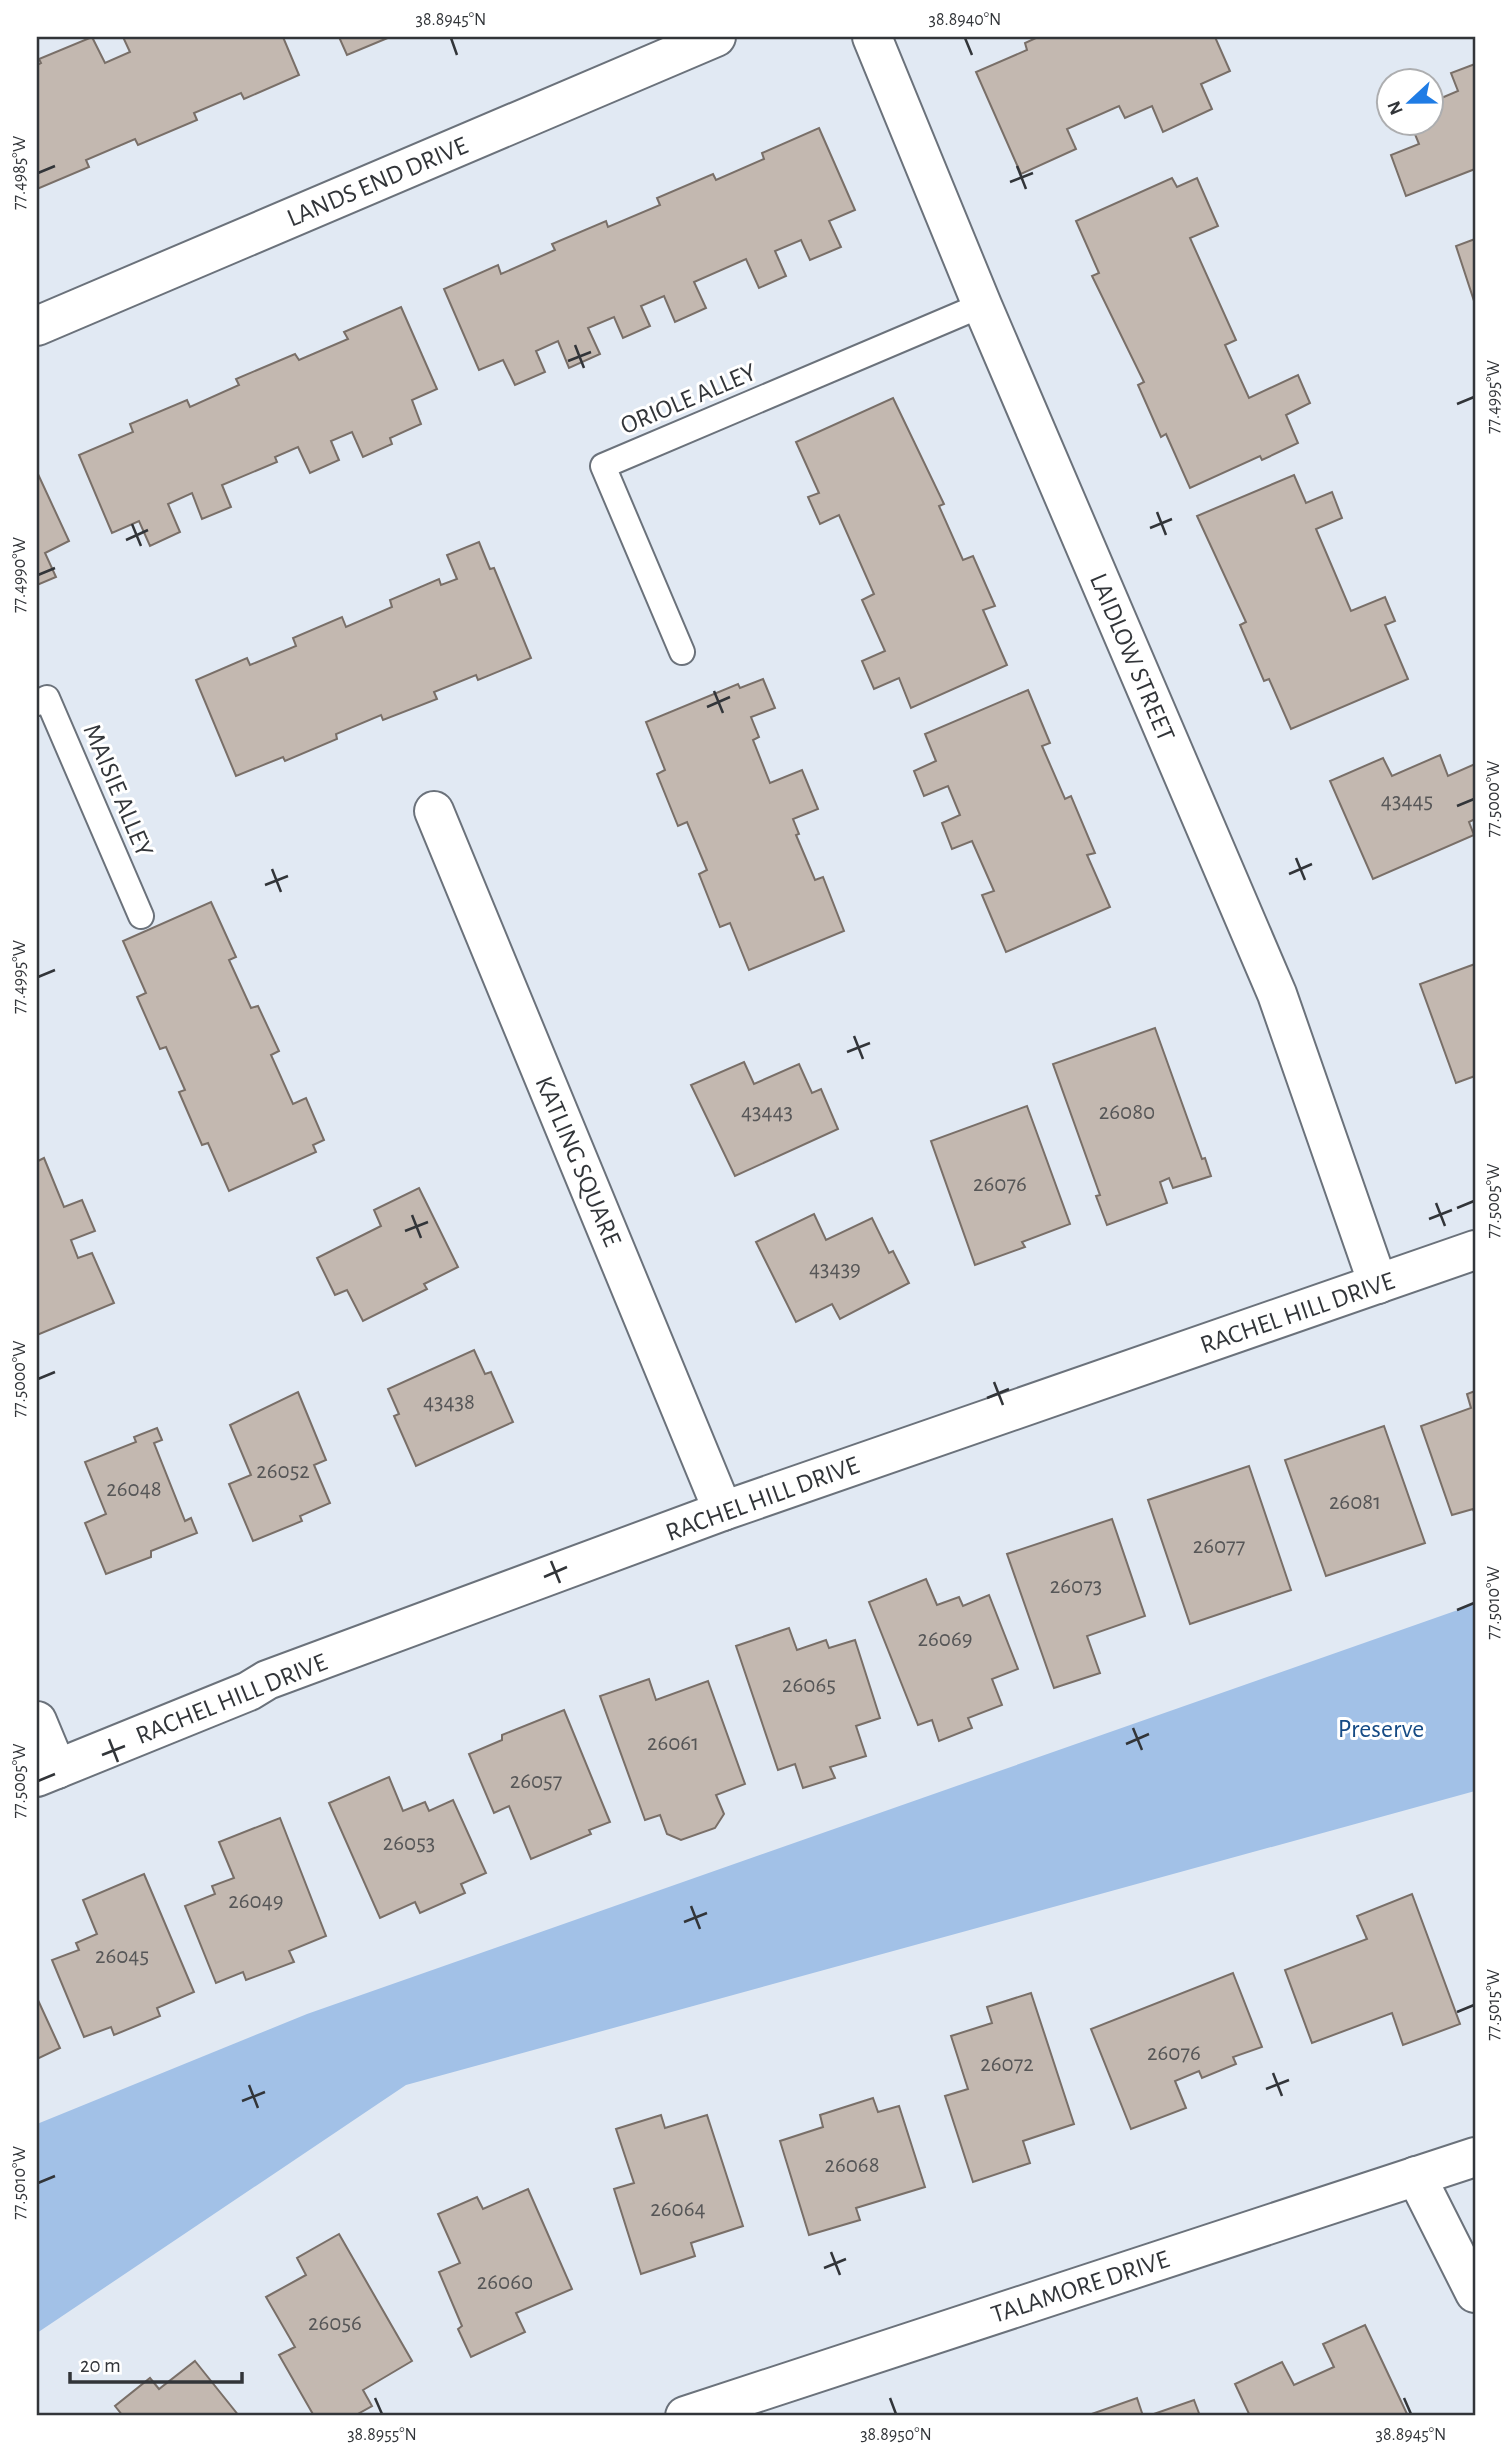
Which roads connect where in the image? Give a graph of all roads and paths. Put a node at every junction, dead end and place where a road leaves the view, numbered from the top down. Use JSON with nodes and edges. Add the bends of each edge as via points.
{"nodes":[{"id":1,"x":716,"y":37,"type":"edge"},
{"id":2,"x":872,"y":37,"type":"edge"},
{"id":3,"x":982,"y":305,"type":"junction"},
{"id":4,"x":37,"y":326,"type":"edge"},
{"id":5,"x":682,"y":652,"type":"dead end"},
{"id":6,"x":37,"y":703,"type":"edge"},
{"id":7,"x":433,"y":811,"type":"dead end"},
{"id":8,"x":141,"y":916,"type":"dead end"},
{"id":9,"x":1475,"y":1250,"type":"edge"},
{"id":10,"x":1378,"y":1284,"type":"junction"},
{"id":11,"x":723,"y":1511,"type":"junction"},
{"id":12,"x":37,"y":1721,"type":"edge"},
{"id":13,"x":47,"y":1773,"type":"edge"},
{"id":14,"x":1475,"y":2157,"type":"edge"},
{"id":15,"x":1416,"y":2176,"type":"junction"},
{"id":16,"x":1475,"y":2293,"type":"edge"},
{"id":17,"x":685,"y":2416,"type":"edge"}],
"edges":[{"from":1,"to":4,"type":"street","name":"LANDS END DRIVE"},
{"from":2,"to":3,"type":"street","name":"LAIDLOW STREET"},
{"from":3,"to":5,"type":"lane","name":"ORIOLE ALLEY","via":[[603,467]]},
{"from":3,"to":10,"type":"street","name":"LAIDLOW STREET","via":[[1277,994]]},
{"from":6,"to":8,"type":"lane","name":"MAISIE ALLEY","via":[[47,698]]},
{"from":7,"to":11,"type":"street","name":"KATLING SQUARE"},
{"from":9,"to":10,"type":"street","name":"RACHEL HILL DRIVE"},
{"from":10,"to":11,"type":"street","name":"RACHEL HILL DRIVE"},
{"from":11,"to":13,"type":"street","name":"RACHEL HILL DRIVE","via":[[267,1681]]},
{"from":12,"to":13,"type":"street","name":"RACHEL HILL DRIVE"},
{"from":14,"to":15,"type":"street","name":"TALAMORE DRIVE"},
{"from":15,"to":16,"type":"street"},
{"from":15,"to":17,"type":"street","name":"TALAMORE DRIVE"}]}
